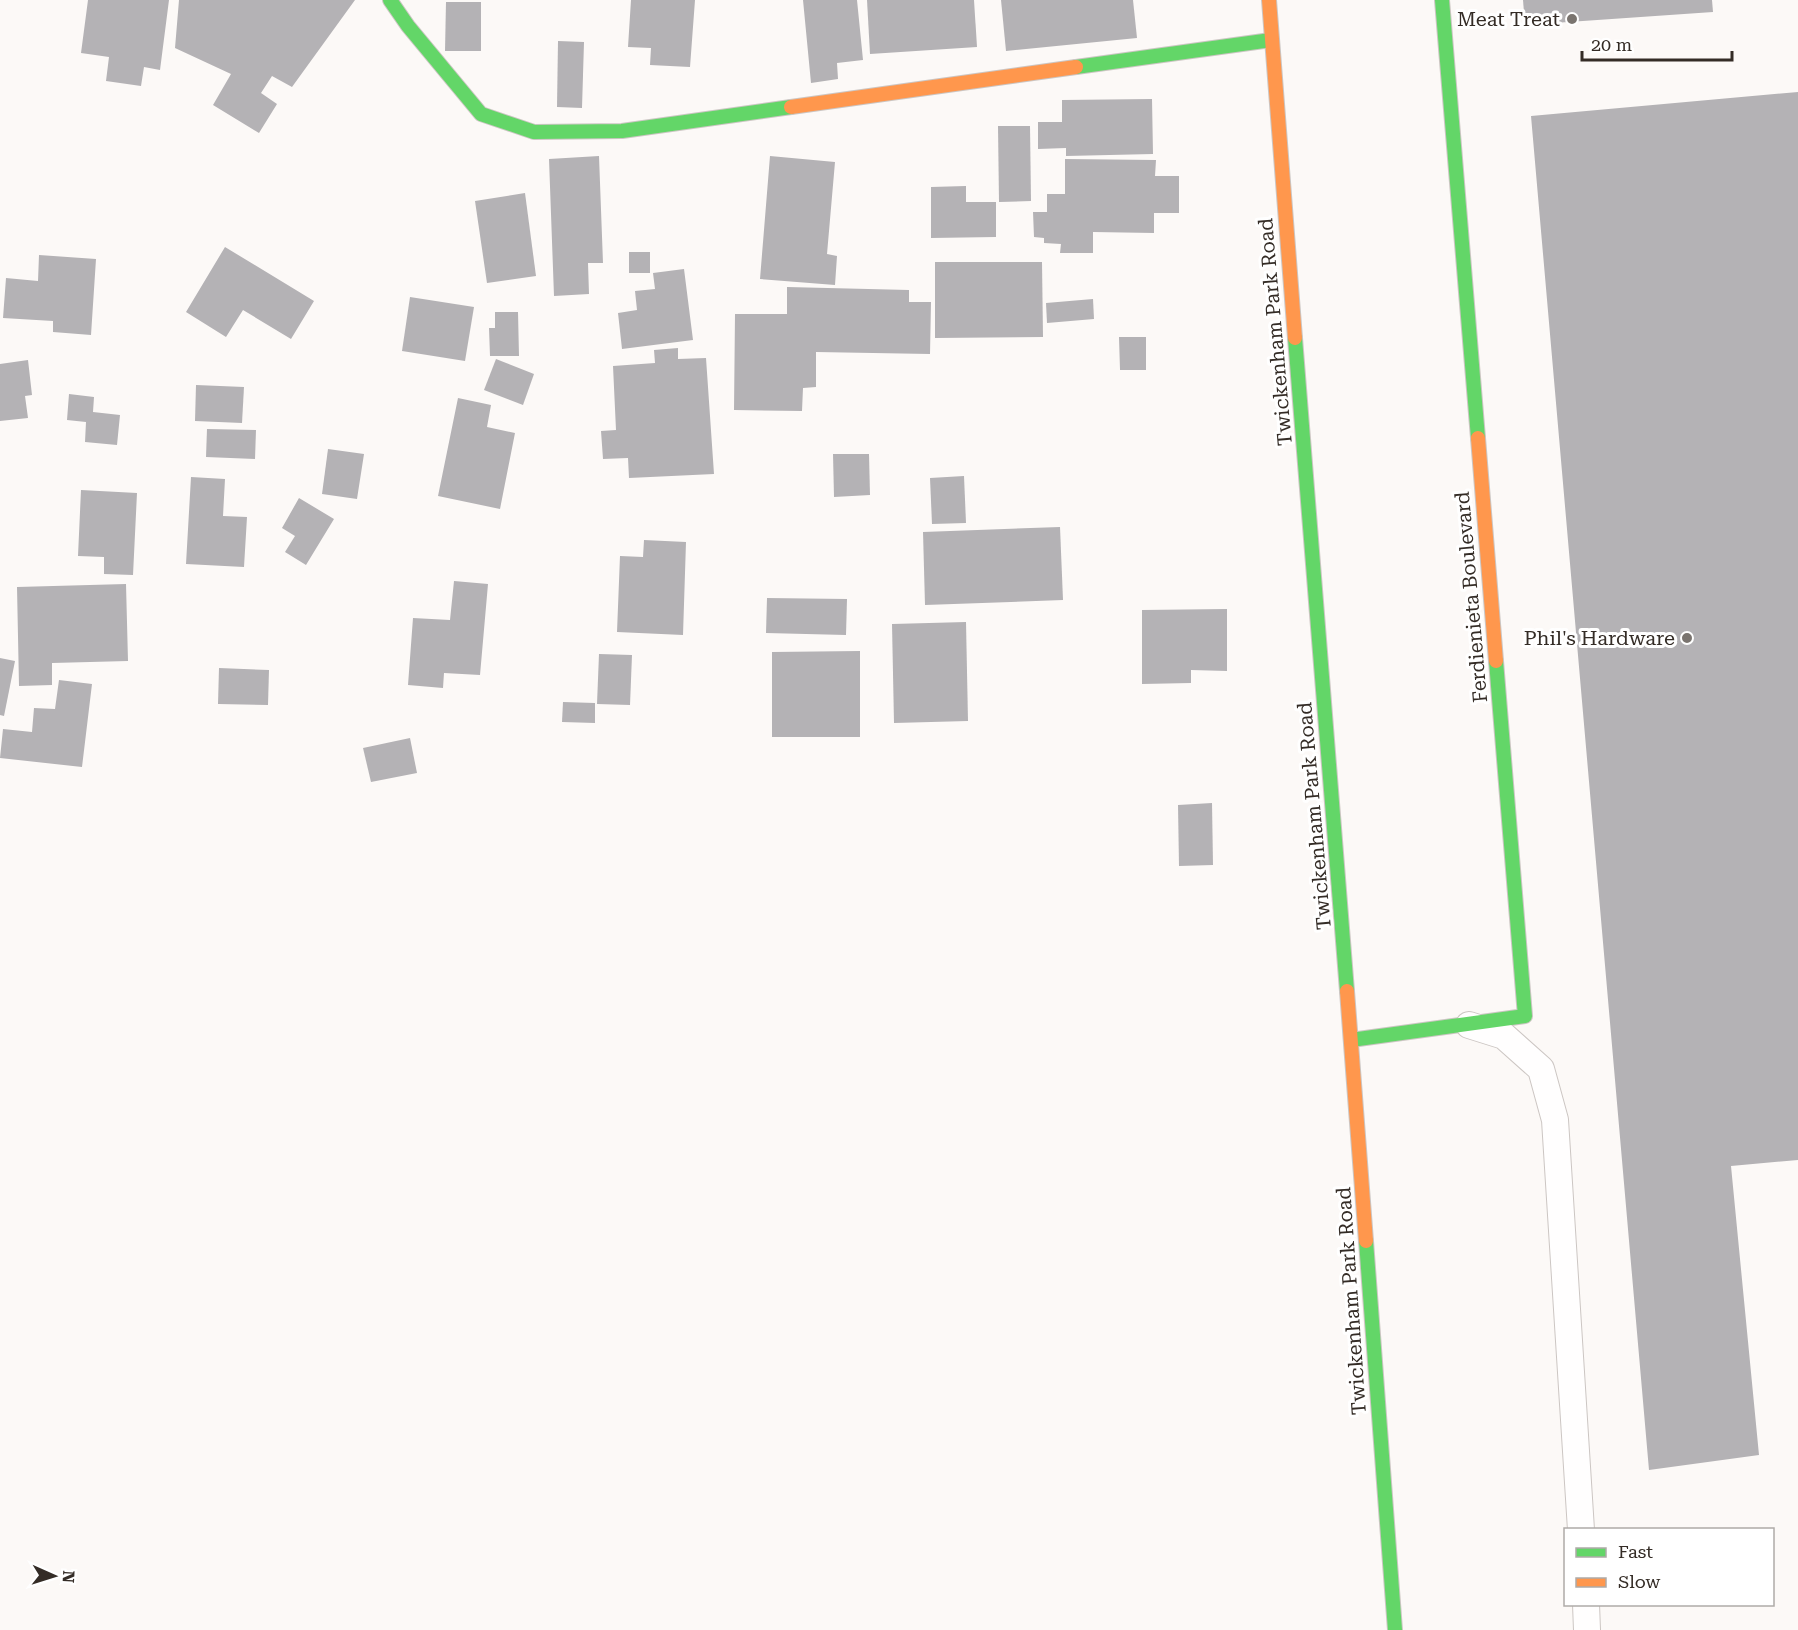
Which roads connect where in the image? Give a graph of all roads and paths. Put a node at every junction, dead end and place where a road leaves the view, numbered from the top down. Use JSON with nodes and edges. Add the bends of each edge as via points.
{"nodes":[{"id":1,"x":390,"y":0,"type":"edge"},
{"id":2,"x":1269,"y":0,"type":"edge"},
{"id":3,"x":1442,"y":0,"type":"edge"},
{"id":4,"x":1271,"y":40,"type":"junction"},
{"id":5,"x":1466,"y":1024,"type":"junction"},
{"id":6,"x":1351,"y":1040,"type":"junction"},
{"id":7,"x":1581,"y":1528,"type":"edge"},
{"id":8,"x":1586,"y":1606,"type":"edge"},
{"id":9,"x":1395,"y":1630,"type":"edge"},
{"id":10,"x":1587,"y":1630,"type":"edge"}],
"edges":[{"from":1,"to":4,"type":"street","via":[[482,114],[534,132],[622,131]]},
{"from":2,"to":4,"type":"street","name":"Twickenham Park Road"},
{"from":3,"to":5,"type":"street","name":"Ferdienieta Boulevard","via":[[1525,1016]]},
{"from":4,"to":6,"type":"street","name":"Twickenham Park Road"},
{"from":5,"to":6,"type":"street","name":"Ferdienieta Boulevard"},
{"from":5,"to":7,"type":"lane","via":[[1504,1036],[1541,1069],[1555,1120]]},
{"from":6,"to":9,"type":"street","name":"Twickenham Park Road"},
{"from":8,"to":10,"type":"lane"}]}
